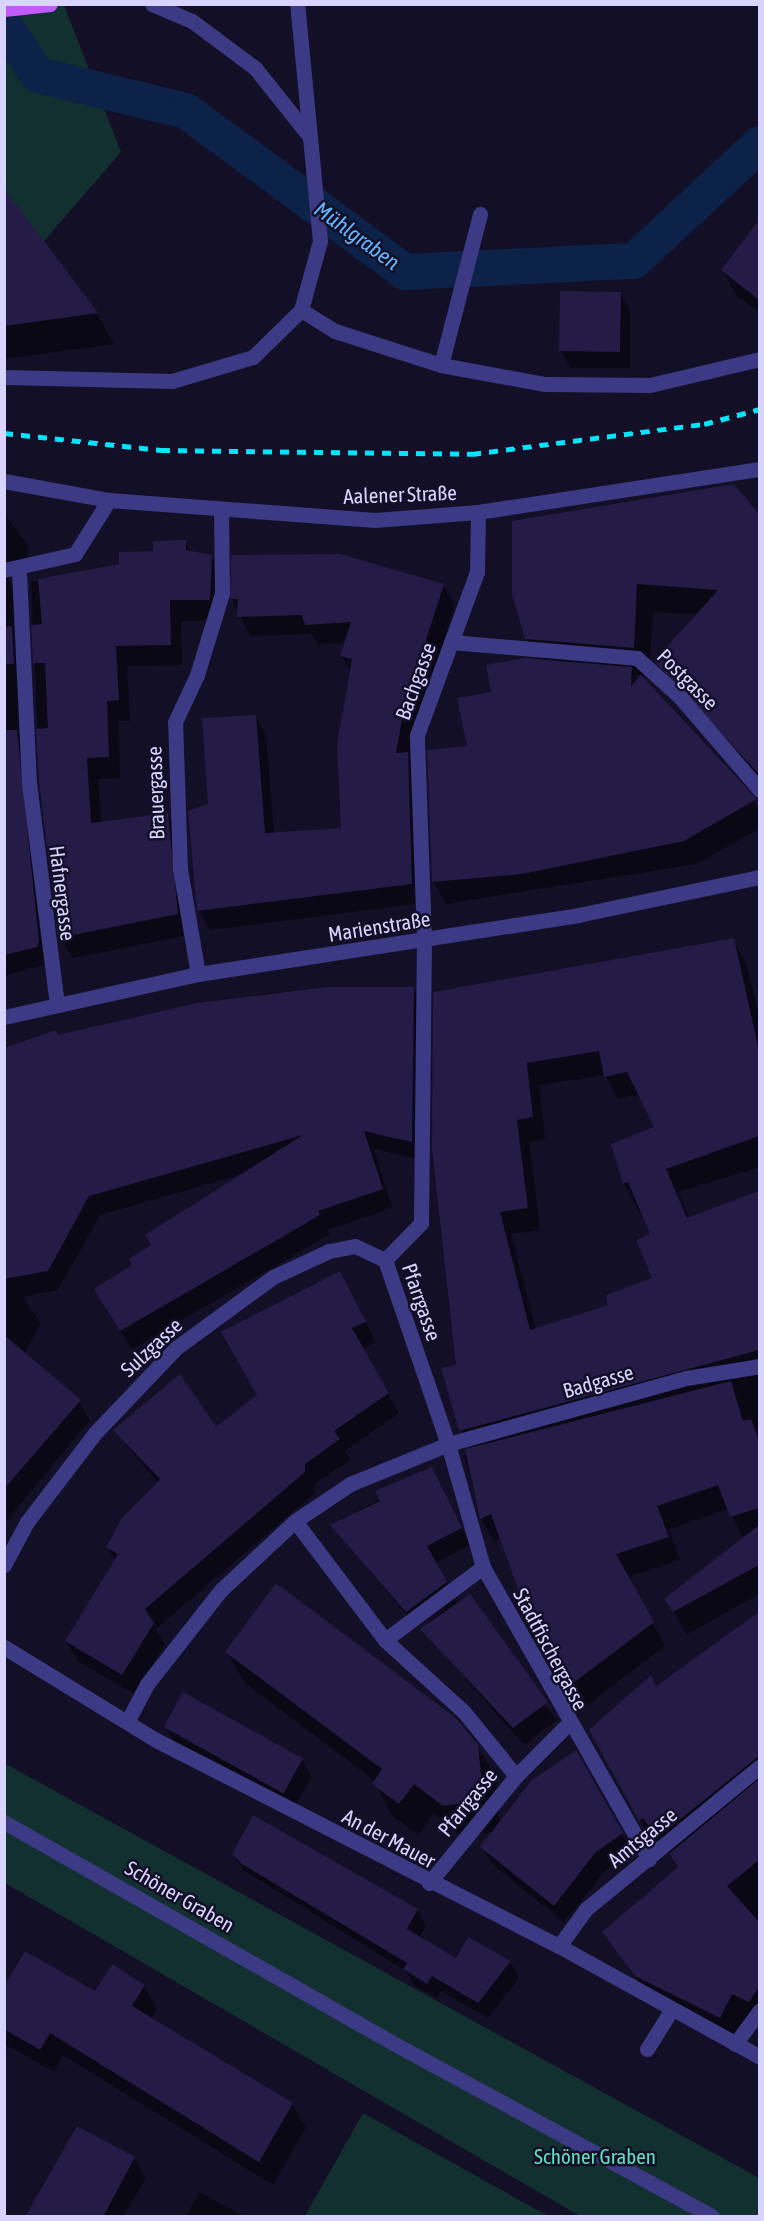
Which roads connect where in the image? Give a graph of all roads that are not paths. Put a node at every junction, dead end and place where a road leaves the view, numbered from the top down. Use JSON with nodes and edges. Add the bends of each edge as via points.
{"nodes":[{"id":1,"x":50,"y":4,"type":"edge"},
{"id":2,"x":152,"y":4,"type":"edge"},
{"id":3,"x":297,"y":4,"type":"edge"},
{"id":4,"x":4,"y":9,"type":"edge"},
{"id":5,"x":312,"y":140,"type":"junction"},
{"id":6,"x":480,"y":214,"type":"dead end"},
{"id":7,"x":301,"y":310,"type":"junction"},
{"id":8,"x":759,"y":359,"type":"edge"},
{"id":9,"x":441,"y":365,"type":"junction"},
{"id":10,"x":4,"y":377,"type":"edge"},
{"id":11,"x":759,"y":469,"type":"edge"},
{"id":12,"x":4,"y":482,"type":"edge"},
{"id":13,"x":109,"y":500,"type":"junction"},
{"id":14,"x":221,"y":509,"type":"junction"},
{"id":15,"x":478,"y":512,"type":"junction"},
{"id":16,"x":12,"y":570,"type":"edge"},
{"id":17,"x":452,"y":642,"type":"junction"},
{"id":18,"x":759,"y":790,"type":"edge"},
{"id":19,"x":759,"y":877,"type":"edge"},
{"id":20,"x":424,"y":940,"type":"junction"},
{"id":21,"x":198,"y":974,"type":"junction"},
{"id":22,"x":57,"y":1004,"type":"junction"},
{"id":23,"x":4,"y":1017,"type":"edge"},
{"id":24,"x":386,"y":1260,"type":"junction"},
{"id":25,"x":759,"y":1366,"type":"edge"},
{"id":26,"x":448,"y":1444,"type":"junction"},
{"id":27,"x":295,"y":1521,"type":"junction"},
{"id":28,"x":4,"y":1565,"type":"edge"},
{"id":29,"x":483,"y":1567,"type":"junction"},
{"id":30,"x":385,"y":1640,"type":"junction"},
{"id":31,"x":4,"y":1647,"type":"edge"},
{"id":32,"x":127,"y":1722,"type":"junction"},
{"id":33,"x":568,"y":1725,"type":"junction"},
{"id":34,"x":759,"y":1766,"type":"edge"},
{"id":35,"x":516,"y":1776,"type":"junction"},
{"id":36,"x":4,"y":1822,"type":"edge"},
{"id":37,"x":655,"y":1855,"type":"junction"},
{"id":38,"x":429,"y":1883,"type":"junction"},
{"id":39,"x":559,"y":1946,"type":"junction"},
{"id":40,"x":672,"y":2009,"type":"junction"},
{"id":41,"x":759,"y":2010,"type":"edge"},
{"id":42,"x":735,"y":2044,"type":"junction"},
{"id":43,"x":647,"y":2049,"type":"dead end"},
{"id":44,"x":759,"y":2057,"type":"edge"},
{"id":45,"x":712,"y":2217,"type":"edge"}],
"edges":[{"from":1,"to":4,"type":"main road"},
{"from":2,"to":5,"type":"street","via":[[192,21],[255,68]]},
{"from":3,"to":5,"type":"street"},
{"from":5,"to":7,"type":"street","via":[[320,241]]},
{"from":6,"to":9,"type":"street","via":[[466,256]]},
{"from":7,"to":9,"type":"street","via":[[335,331]]},
{"from":7,"to":10,"type":"street","via":[[253,357],[171,381]]},
{"from":8,"to":9,"type":"street","via":[[650,385],[544,384]]},
{"from":11,"to":15,"type":"street","name":"Aalener Straße"},
{"from":12,"to":13,"type":"street","name":"Aalener Straße"},
{"from":13,"to":14,"type":"street","name":"Aalener Straße"},
{"from":13,"to":16,"type":"street","via":[[75,554]]},
{"from":14,"to":15,"type":"street","name":"Aalener Straße","via":[[375,520]]},
{"from":14,"to":21,"type":"street","name":"Brauergasse","via":[[222,593],[197,675],[175,722],[174,742],[180,868]]},
{"from":15,"to":17,"type":"street","name":"Bachgasse","via":[[477,572]]},
{"from":16,"to":22,"type":"street","name":"Hafnergasse","via":[[29,783]]},
{"from":17,"to":18,"type":"street","name":"Postgasse","via":[[638,658],[680,697]]},
{"from":17,"to":20,"type":"street","name":"Bachgasse","via":[[417,735]]},
{"from":19,"to":20,"type":"street","name":"Marienstraße"},
{"from":20,"to":21,"type":"street","name":"Marienstraße"},
{"from":20,"to":24,"type":"street","name":"Pfarrgasse","via":[[421,1223]]},
{"from":21,"to":22,"type":"street","name":"Marienstraße"},
{"from":22,"to":23,"type":"street","name":"Marienstraße"},
{"from":24,"to":26,"type":"street","name":"Pfarrgasse"},
{"from":24,"to":28,"type":"street","name":"Sulzgasse","via":[[355,1246],[329,1251],[273,1277],[176,1348],[95,1433],[27,1522]]},
{"from":25,"to":26,"type":"street","name":"Badgasse","via":[[686,1378]]},
{"from":26,"to":27,"type":"street","via":[[350,1484]]},
{"from":26,"to":29,"type":"street","name":"Stadtfischergasse"},
{"from":27,"to":30,"type":"street","name":"Pfarrgasse"},
{"from":27,"to":32,"type":"street","via":[[221,1590],[147,1684]]},
{"from":29,"to":30,"type":"street"},
{"from":29,"to":33,"type":"street","name":"Stadtfischergasse"},
{"from":30,"to":35,"type":"street","name":"Pfarrgasse","via":[[464,1712]]},
{"from":31,"to":32,"type":"street","name":"An der Mauer"},
{"from":32,"to":38,"type":"street","name":"An der Mauer"},
{"from":33,"to":35,"type":"street","name":"Pfarrgasse"},
{"from":33,"to":37,"type":"street","name":"Stadtfischergasse"},
{"from":34,"to":37,"type":"street","name":"Amtsgasse"},
{"from":35,"to":38,"type":"street","name":"Pfarrgasse"},
{"from":36,"to":45,"type":"street","name":"Schöner Graben","via":[[391,2042]]},
{"from":37,"to":39,"type":"street","name":"Amtsgasse","via":[[586,1909]]},
{"from":38,"to":39,"type":"street","name":"An der Mauer"},
{"from":39,"to":40,"type":"street","name":"An der Mauer"},
{"from":40,"to":42,"type":"street","name":"An der Mauer"},
{"from":40,"to":43,"type":"street"},
{"from":41,"to":42,"type":"street"},
{"from":42,"to":44,"type":"street","name":"An der Mauer"}]}
